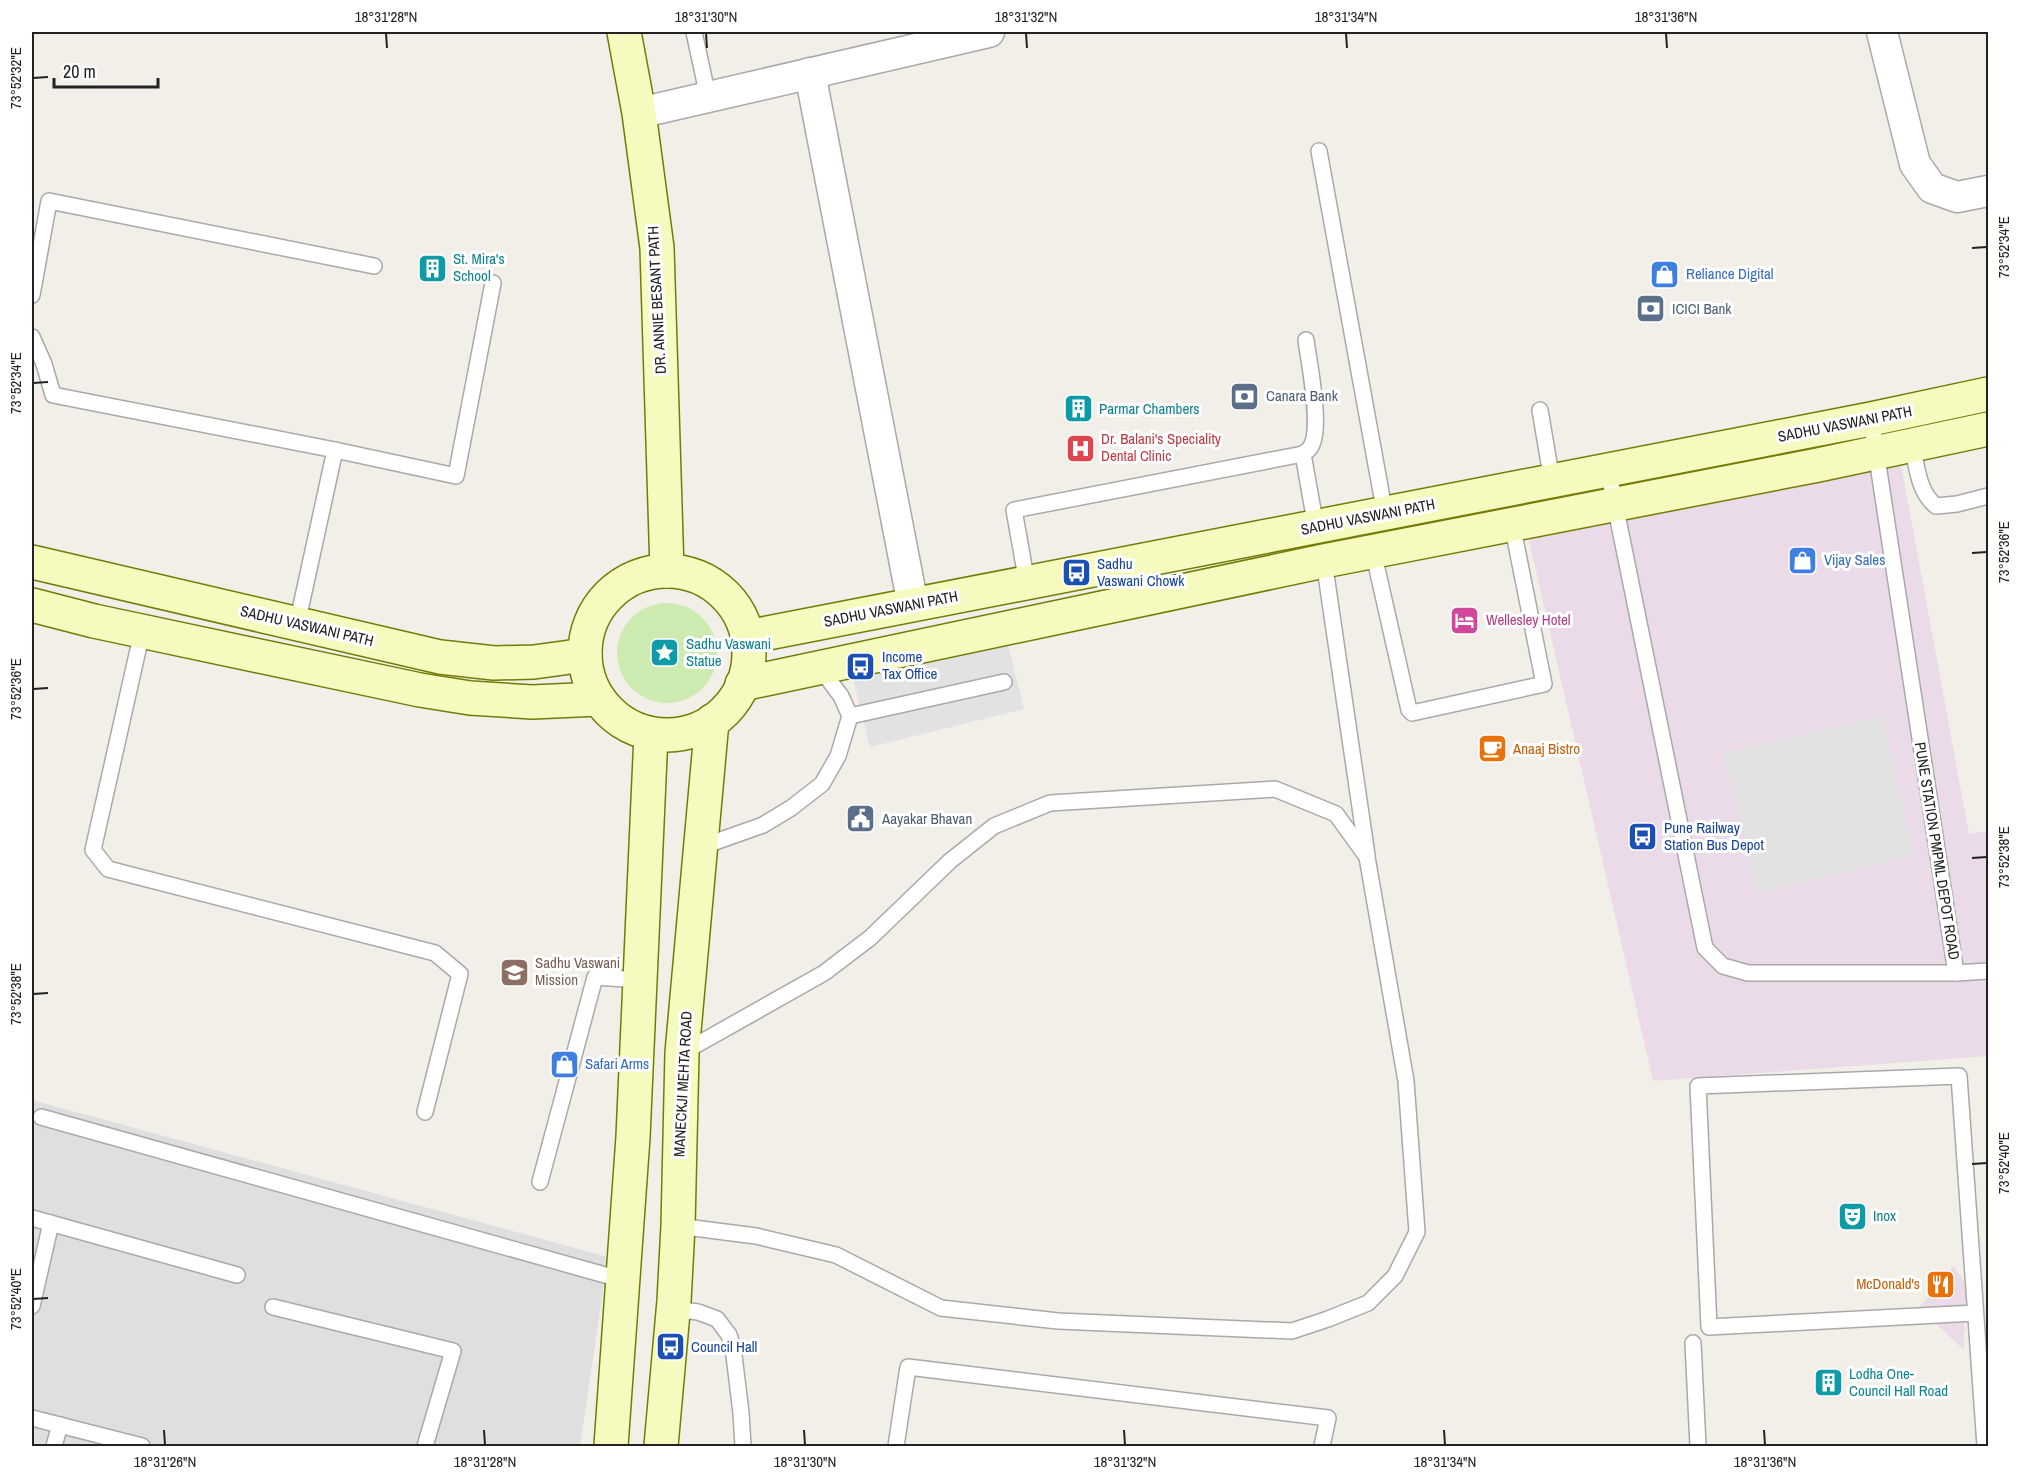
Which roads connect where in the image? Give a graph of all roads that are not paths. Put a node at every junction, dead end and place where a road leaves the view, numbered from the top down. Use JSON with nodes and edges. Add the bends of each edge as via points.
{"nodes":[{"id":1,"x":624,"y":32,"type":"edge"},
{"id":2,"x":694,"y":32,"type":"edge"},
{"id":3,"x":989,"y":32,"type":"edge"},
{"id":4,"x":1882,"y":32,"type":"edge"},
{"id":5,"x":810,"y":73,"type":"junction"},
{"id":6,"x":708,"y":98,"type":"junction"},
{"id":7,"x":639,"y":113,"type":"junction"},
{"id":8,"x":1319,"y":151,"type":"dead end"},
{"id":9,"x":1989,"y":191,"type":"edge"},
{"id":10,"x":38,"y":225,"type":"edge"},
{"id":11,"x":374,"y":266,"type":"dead end"},
{"id":12,"x":493,"y":284,"type":"dead end"},
{"id":13,"x":32,"y":295,"type":"edge"},
{"id":14,"x":32,"y":337,"type":"edge"},
{"id":15,"x":1306,"y":340,"type":"dead end"},
{"id":16,"x":1989,"y":394,"type":"edge"},
{"id":17,"x":1540,"y":410,"type":"dead end"},
{"id":18,"x":1871,"y":419,"type":"junction"},
{"id":19,"x":1989,"y":429,"type":"edge"},
{"id":20,"x":1911,"y":445,"type":"junction"},
{"id":21,"x":335,"y":450,"type":"junction"},
{"id":22,"x":1875,"y":453,"type":"junction"},
{"id":23,"x":1303,"y":454,"type":"junction"},
{"id":24,"x":1608,"y":470,"type":"junction"},
{"id":25,"x":1552,"y":481,"type":"junction"},
{"id":26,"x":1989,"y":496,"type":"edge"},
{"id":27,"x":1615,"y":504,"type":"junction"},
{"id":28,"x":1385,"y":513,"type":"junction"},
{"id":29,"x":1512,"y":524,"type":"junction"},
{"id":30,"x":1316,"y":527,"type":"junction"},
{"id":31,"x":1373,"y":551,"type":"junction"},
{"id":32,"x":1324,"y":561,"type":"junction"},
{"id":33,"x":32,"y":562,"type":"edge"},
{"id":34,"x":667,"y":572,"type":"junction"},
{"id":35,"x":1027,"y":583,"type":"junction"},
{"id":36,"x":32,"y":605,"type":"edge"},
{"id":37,"x":913,"y":605,"type":"junction"},
{"id":38,"x":297,"y":624,"type":"junction"},
{"id":39,"x":142,"y":632,"type":"junction"},
{"id":40,"x":747,"y":637,"type":"junction"},
{"id":41,"x":585,"y":655,"type":"junction"},
{"id":42,"x":820,"y":668,"type":"junction"},
{"id":43,"x":1004,"y":682,"type":"dead end"},
{"id":44,"x":742,"y":684,"type":"junction"},
{"id":45,"x":599,"y":699,"type":"junction"},
{"id":46,"x":850,"y":716,"type":"junction"},
{"id":47,"x":712,"y":721,"type":"junction"},
{"id":48,"x":651,"y":734,"type":"junction"},
{"id":49,"x":701,"y":847,"type":"junction"},
{"id":50,"x":1367,"y":857,"type":"junction"},
{"id":51,"x":1989,"y":971,"type":"edge"},
{"id":52,"x":1956,"y":973,"type":"junction"},
{"id":53,"x":640,"y":980,"type":"junction"},
{"id":54,"x":682,"y":1053,"type":"junction"},
{"id":55,"x":425,"y":1112,"type":"dead end"},
{"id":56,"x":41,"y":1117,"type":"dead end"},
{"id":57,"x":540,"y":1182,"type":"dead end"},
{"id":58,"x":32,"y":1218,"type":"edge"},
{"id":59,"x":51,"y":1224,"type":"junction"},
{"id":60,"x":678,"y":1226,"type":"junction"},
{"id":61,"x":237,"y":1275,"type":"dead end"},
{"id":62,"x":623,"y":1280,"type":"junction"},
{"id":63,"x":32,"y":1306,"type":"edge"},
{"id":64,"x":273,"y":1307,"type":"dead end"},
{"id":65,"x":673,"y":1309,"type":"junction"},
{"id":66,"x":1975,"y":1313,"type":"junction"},
{"id":67,"x":1692,"y":1343,"type":"dead end"},
{"id":68,"x":1986,"y":1408,"type":"edge"},
{"id":69,"x":32,"y":1418,"type":"edge"},
{"id":70,"x":60,"y":1425,"type":"junction"},
{"id":71,"x":54,"y":1446,"type":"edge"},
{"id":72,"x":142,"y":1446,"type":"edge"},
{"id":73,"x":425,"y":1446,"type":"edge"},
{"id":74,"x":611,"y":1446,"type":"edge"},
{"id":75,"x":661,"y":1446,"type":"edge"},
{"id":76,"x":743,"y":1446,"type":"edge"},
{"id":77,"x":896,"y":1446,"type":"edge"},
{"id":78,"x":1322,"y":1446,"type":"edge"},
{"id":79,"x":1698,"y":1446,"type":"edge"},
{"id":80,"x":1985,"y":1446,"type":"edge"}],
"edges":[{"from":1,"to":7,"type":"main road","name":"DR. ANNIE BESANT PATH"},
{"from":2,"to":6,"type":"lane"},
{"from":3,"to":5,"type":"street"},
{"from":4,"to":9,"type":"street","via":[[1915,164],[1932,188],[1957,196]]},
{"from":5,"to":6,"type":"street"},
{"from":5,"to":37,"type":"street"},
{"from":6,"to":7,"type":"street"},
{"from":7,"to":34,"type":"main road","name":"DR. ANNIE BESANT PATH","via":[[657,248]]},
{"from":8,"to":28,"type":"lane"},
{"from":10,"to":11,"type":"lane","via":[[49,201]]},
{"from":10,"to":13,"type":"lane"},
{"from":12,"to":21,"type":"lane","via":[[456,476]]},
{"from":14,"to":21,"type":"lane","via":[[53,395]]},
{"from":15,"to":23,"type":"lane","via":[[1316,416],[1311,447]]},
{"from":16,"to":18,"type":"main road","name":"SADHU VASWANI PATH"},
{"from":17,"to":25,"type":"lane"},
{"from":18,"to":22,"type":"lane","name":"PUNE STATION PMPML DEPOT ROAD"},
{"from":18,"to":24,"type":"main road","name":"SADHU VASWANI PATH"},
{"from":19,"to":20,"type":"main road"},
{"from":20,"to":22,"type":"main road"},
{"from":20,"to":26,"type":"lane","via":[[1923,490],[1936,506]]},
{"from":21,"to":38,"type":"lane"},
{"from":22,"to":27,"type":"main road"},
{"from":22,"to":52,"type":"lane","name":"PUNE STATION PMPML DEPOT ROAD"},
{"from":23,"to":30,"type":"lane"},
{"from":23,"to":35,"type":"lane","via":[[1014,510]]},
{"from":24,"to":25,"type":"main road","name":"SADHU VASWANI PATH"},
{"from":24,"to":27,"type":"lane","name":"PUNE STATION PMPML DEPOT ROAD"},
{"from":25,"to":28,"type":"main road","name":"SADHU VASWANI PATH"},
{"from":27,"to":29,"type":"main road"},
{"from":27,"to":52,"type":"lane","name":"PUNE STATION PMPML DEPOT ROAD","via":[[1705,948],[1723,966],[1748,973]]},
{"from":28,"to":30,"type":"main road","name":"SADHU VASWANI PATH"},
{"from":29,"to":31,"type":"main road"},
{"from":29,"to":31,"type":"lane","via":[[1545,684],[1412,713]]},
{"from":30,"to":35,"type":"main road","name":"SADHU VASWANI PATH"},
{"from":31,"to":32,"type":"main road"},
{"from":32,"to":42,"type":"main road"},
{"from":32,"to":50,"type":"lane"},
{"from":33,"to":38,"type":"main road","name":"SADHU VASWANI PATH"},
{"from":34,"to":40,"type":"main road","via":[[682,573],[712,585],[734,607]]},
{"from":34,"to":41,"type":"main road","via":[[635,578],[609,595],[591,622]]},
{"from":35,"to":37,"type":"main road","name":"SADHU VASWANI PATH"},
{"from":36,"to":39,"type":"main road"},
{"from":37,"to":40,"type":"main road","name":"SADHU VASWANI PATH"},
{"from":38,"to":41,"type":"main road","name":"SADHU VASWANI PATH","via":[[440,657],[494,663]]},
{"from":39,"to":45,"type":"main road","via":[[470,698],[532,702]]},
{"from":39,"to":55,"type":"lane","via":[[93,850],[108,869],[435,953],[460,974]]},
{"from":40,"to":44,"type":"main road","via":[[747,669]]},
{"from":41,"to":45,"type":"main road","via":[[591,685]]},
{"from":42,"to":44,"type":"main road"},
{"from":42,"to":46,"type":"lane"},
{"from":43,"to":46,"type":"lane"},
{"from":44,"to":47,"type":"main road","via":[[735,699]]},
{"from":45,"to":48,"type":"main road","via":[[622,721]]},
{"from":46,"to":49,"type":"lane","via":[[838,756],[822,784],[763,825]]},
{"from":47,"to":48,"type":"main road","via":[[682,734]]},
{"from":47,"to":49,"type":"main road","name":"MANECKJI MEHTA ROAD"},
{"from":48,"to":53,"type":"main road"},
{"from":49,"to":54,"type":"main road","name":"MANECKJI MEHTA ROAD"},
{"from":50,"to":54,"type":"lane","via":[[1336,814],[1275,789],[1050,803],[994,826],[950,861],[870,938],[824,973]]},
{"from":50,"to":60,"type":"lane","via":[[1406,1082],[1417,1232],[1395,1276],[1368,1304],[1292,1331],[1058,1321],[941,1308],[837,1255],[756,1236]]},
{"from":51,"to":52,"type":"lane"},
{"from":53,"to":57,"type":"lane","via":[[595,977]]},
{"from":53,"to":62,"type":"main road"},
{"from":54,"to":60,"type":"main road","name":"MANECKJI MEHTA ROAD"},
{"from":56,"to":62,"type":"lane"},
{"from":58,"to":59,"type":"lane"},
{"from":59,"to":61,"type":"lane"},
{"from":59,"to":63,"type":"lane"},
{"from":60,"to":65,"type":"main road","name":"MANECKJI MEHTA ROAD"},
{"from":62,"to":74,"type":"main road"},
{"from":64,"to":73,"type":"lane","via":[[453,1351]]},
{"from":65,"to":75,"type":"main road","name":"MANECKJI MEHTA ROAD"},
{"from":65,"to":76,"type":"lane","via":[[717,1319],[729,1335]]},
{"from":66,"to":66,"type":"lane","via":[[1959,1076],[1698,1086],[1709,1328]]},
{"from":66,"to":68,"type":"lane"},
{"from":67,"to":79,"type":"lane"},
{"from":68,"to":80,"type":"lane"},
{"from":69,"to":70,"type":"lane"},
{"from":70,"to":71,"type":"lane"},
{"from":70,"to":72,"type":"lane"},
{"from":77,"to":78,"type":"lane","via":[[908,1367],[1328,1418]]}]}
